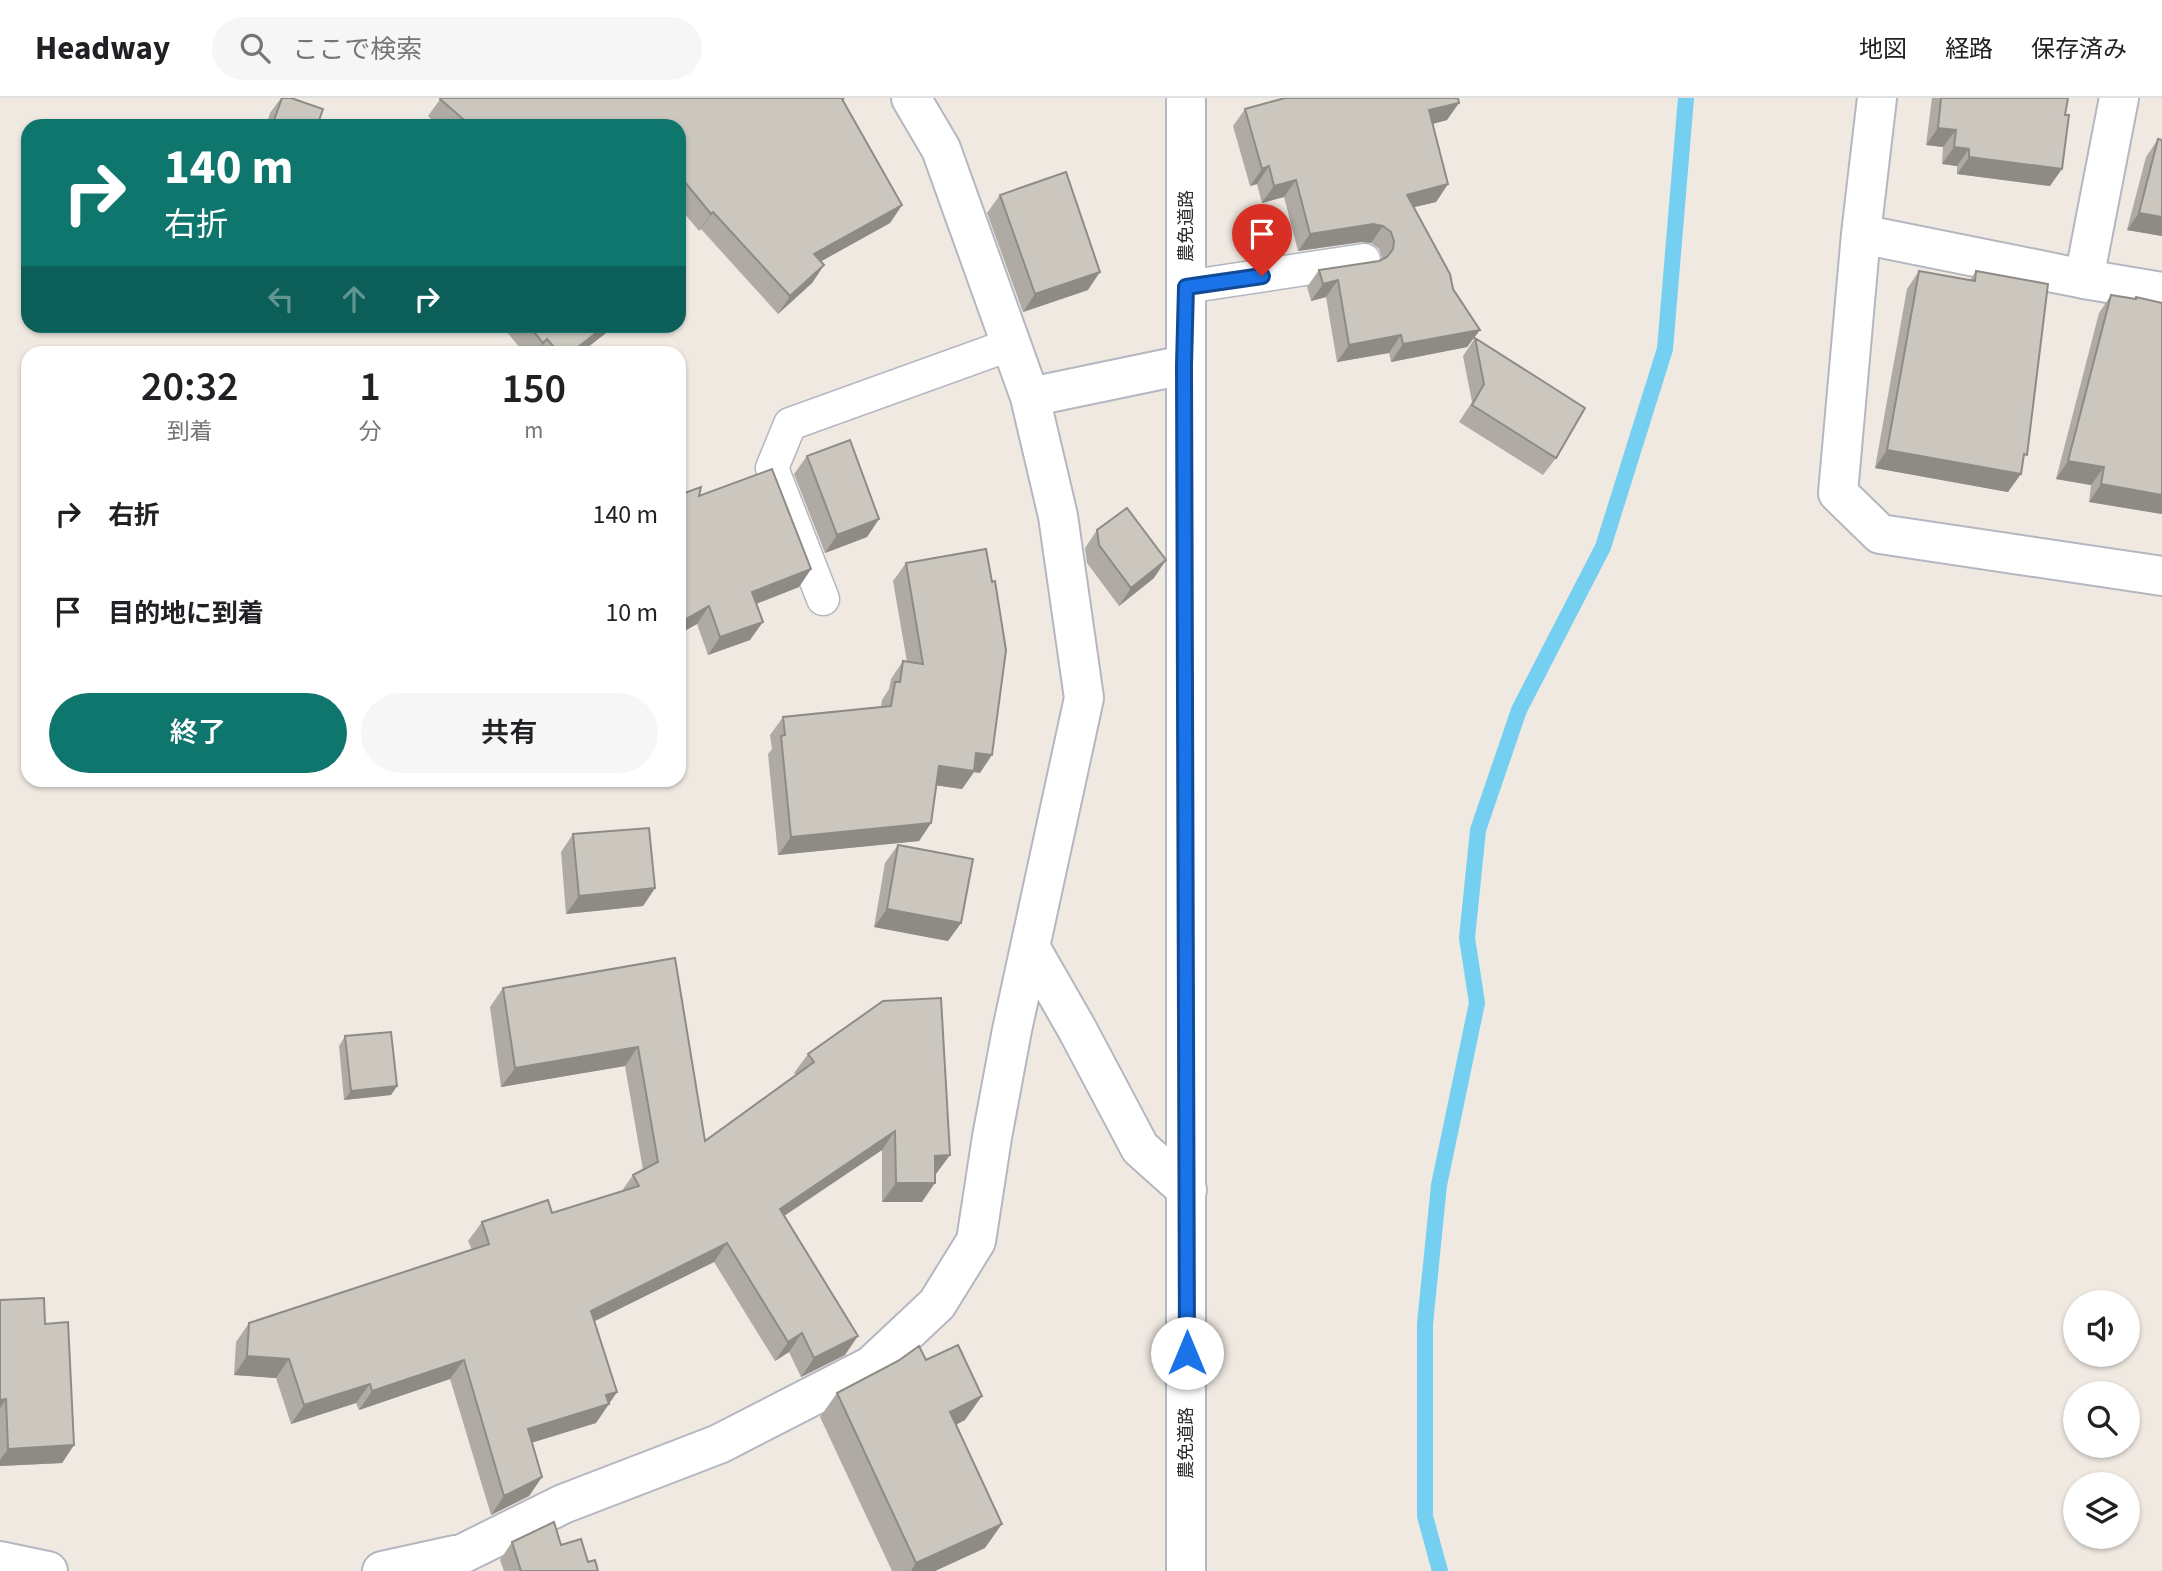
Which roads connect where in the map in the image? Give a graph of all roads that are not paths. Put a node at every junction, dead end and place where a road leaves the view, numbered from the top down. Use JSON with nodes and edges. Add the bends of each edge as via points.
{"nodes":[{"id":1,"x":911,"y":98,"type":"edge"},
{"id":2,"x":1186,"y":98,"type":"edge"},
{"id":3,"x":1877,"y":98,"type":"edge"},
{"id":4,"x":2119,"y":98,"type":"edge"},
{"id":5,"x":1861,"y":234,"type":"junction"},
{"id":6,"x":1364,"y":260,"type":"edge"},
{"id":7,"x":2084,"y":279,"type":"junction"},
{"id":8,"x":1186,"y":287,"type":"junction"},
{"id":9,"x":2162,"y":292,"type":"edge"},
{"id":10,"x":1012,"y":344,"type":"junction"},
{"id":11,"x":1184,"y":365,"type":"junction"},
{"id":12,"x":1030,"y":397,"type":"junction"},
{"id":13,"x":2162,"y":576,"type":"edge"},
{"id":14,"x":822,"y":599,"type":"dead end"},
{"id":15,"x":1030,"y":947,"type":"junction"},
{"id":16,"x":1188,"y":1189,"type":"junction"},
{"id":17,"x":465,"y":1562,"type":"edge"},
{"id":18,"x":382,"y":1571,"type":"edge"},
{"id":19,"x":1186,"y":1571,"type":"edge"}],
"edges":[{"from":1,"to":10,"type":"street","via":[[941,149]]},
{"from":2,"to":8,"type":"street","name":"農免道路"},
{"from":3,"to":5,"type":"street"},
{"from":4,"to":7,"type":"street"},
{"from":5,"to":7,"type":"street"},
{"from":5,"to":13,"type":"street","via":[[1838,493],[1880,534]]},
{"from":6,"to":8,"type":"lane"},
{"from":7,"to":9,"type":"street"},
{"from":8,"to":11,"type":"street","name":"農免道路"},
{"from":10,"to":12,"type":"street"},
{"from":10,"to":14,"type":"lane","via":[[790,424],[772,468]]},
{"from":11,"to":12,"type":"street"},
{"from":11,"to":16,"type":"street","name":"農免道路"},
{"from":12,"to":15,"type":"street","via":[[1058,516],[1084,698]]},
{"from":15,"to":16,"type":"street","via":[[1140,1148]]},
{"from":15,"to":17,"type":"street","via":[[976,1241],[937,1304],[871,1366],[719,1444],[563,1504]]},
{"from":16,"to":19,"type":"street","name":"農免道路"},
{"from":17,"to":18,"type":"street"}]}
